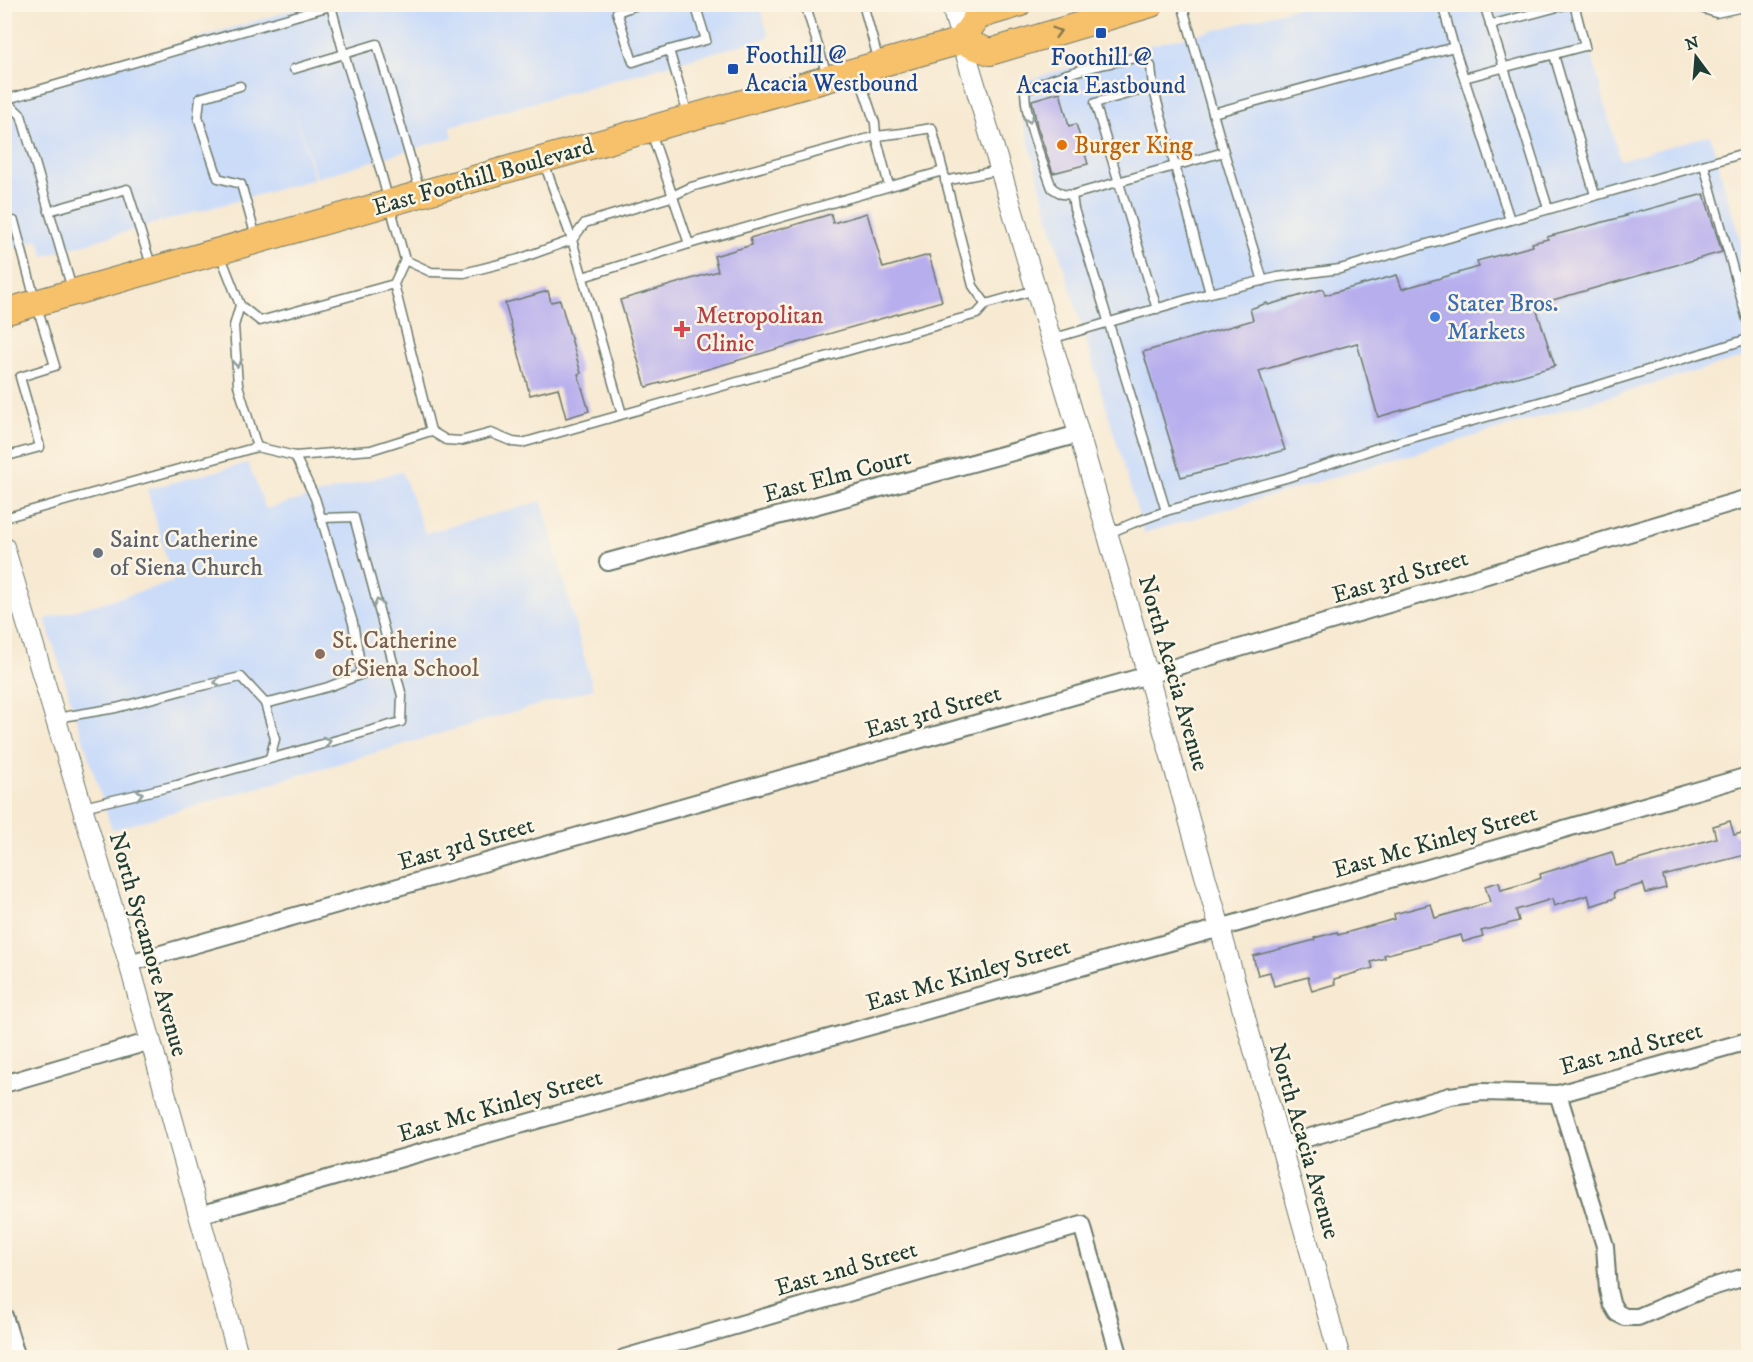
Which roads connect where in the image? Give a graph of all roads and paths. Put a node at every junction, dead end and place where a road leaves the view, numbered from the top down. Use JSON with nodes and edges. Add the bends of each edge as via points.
{"nodes":[{"id":1,"x":640,"y":4,"type":"edge"},
{"id":2,"x":695,"y":4,"type":"edge"},
{"id":3,"x":805,"y":4,"type":"edge"},
{"id":4,"x":863,"y":4,"type":"edge"},
{"id":5,"x":951,"y":4,"type":"edge"},
{"id":6,"x":1018,"y":4,"type":"edge"},
{"id":7,"x":1151,"y":4,"type":"edge"},
{"id":8,"x":1182,"y":4,"type":"edge"},
{"id":9,"x":1442,"y":4,"type":"edge"},
{"id":10,"x":1484,"y":4,"type":"edge"},
{"id":11,"x":1571,"y":4,"type":"edge"},
{"id":12,"x":1703,"y":4,"type":"edge"},
{"id":13,"x":334,"y":5,"type":"edge"},
{"id":14,"x":1749,"y":6,"type":"edge"},
{"id":15,"x":1490,"y":25,"type":"junction"},
{"id":16,"x":961,"y":41,"type":"junction"},
{"id":17,"x":1454,"y":47,"type":"junction"},
{"id":18,"x":669,"y":50,"type":"junction"},
{"id":19,"x":344,"y":54,"type":"junction"},
{"id":20,"x":1554,"y":55,"type":"junction"},
{"id":21,"x":868,"y":67,"type":"junction"},
{"id":22,"x":1504,"y":68,"type":"junction"},
{"id":23,"x":294,"y":69,"type":"dead end"},
{"id":24,"x":1464,"y":78,"type":"junction"},
{"id":25,"x":828,"y":79,"type":"junction"},
{"id":26,"x":240,"y":86,"type":"dead end"},
{"id":27,"x":1153,"y":87,"type":"junction"},
{"id":28,"x":5,"y":100,"type":"edge"},
{"id":29,"x":1213,"y":113,"type":"junction"},
{"id":30,"x":689,"y":118,"type":"junction"},
{"id":31,"x":650,"y":129,"type":"junction"},
{"id":32,"x":876,"y":135,"type":"junction"},
{"id":33,"x":1224,"y":152,"type":"junction"},
{"id":34,"x":1749,"y":152,"type":"edge"},
{"id":35,"x":543,"y":159,"type":"junction"},
{"id":36,"x":1704,"y":165,"type":"junction"},
{"id":37,"x":1174,"y":166,"type":"junction"},
{"id":38,"x":1000,"y":170,"type":"junction"},
{"id":39,"x":943,"y":171,"type":"junction"},
{"id":40,"x":945,"y":181,"type":"junction"},
{"id":41,"x":1118,"y":181,"type":"junction"},
{"id":42,"x":889,"y":186,"type":"junction"},
{"id":43,"x":421,"y":194,"type":"junction"},
{"id":44,"x":1072,"y":195,"type":"junction"},
{"id":45,"x":1595,"y":195,"type":"junction"},
{"id":46,"x":674,"y":196,"type":"junction"},
{"id":47,"x":390,"y":203,"type":"junction"},
{"id":48,"x":1548,"y":208,"type":"junction"},
{"id":49,"x":49,"y":211,"type":"junction"},
{"id":50,"x":1510,"y":220,"type":"junction"},
{"id":51,"x":4,"y":224,"type":"edge"},
{"id":52,"x":257,"y":240,"type":"junction"},
{"id":53,"x":572,"y":240,"type":"junction"},
{"id":54,"x":689,"y":244,"type":"junction"},
{"id":55,"x":219,"y":251,"type":"junction"},
{"id":56,"x":405,"y":260,"type":"junction"},
{"id":57,"x":153,"y":270,"type":"junction"},
{"id":58,"x":584,"y":277,"type":"junction"},
{"id":59,"x":1263,"y":281,"type":"junction"},
{"id":60,"x":394,"y":284,"type":"junction"},
{"id":61,"x":1036,"y":290,"type":"junction"},
{"id":62,"x":73,"y":292,"type":"junction"},
{"id":63,"x":1210,"y":293,"type":"junction"},
{"id":64,"x":36,"y":303,"type":"junction"},
{"id":65,"x":986,"y":304,"type":"junction"},
{"id":66,"x":240,"y":305,"type":"junction"},
{"id":67,"x":1157,"y":309,"type":"junction"},
{"id":68,"x":4,"y":312,"type":"edge"},
{"id":69,"x":1108,"y":323,"type":"junction"},
{"id":70,"x":1749,"y":323,"type":"edge"},
{"id":71,"x":1050,"y":339,"type":"junction"},
{"id":72,"x":1749,"y":339,"type":"edge"},
{"id":73,"x":622,"y":414,"type":"junction"},
{"id":74,"x":431,"y":431,"type":"junction"},
{"id":75,"x":1079,"y":434,"type":"junction"},
{"id":76,"x":257,"y":447,"type":"junction"},
{"id":77,"x":296,"y":456,"type":"junction"},
{"id":78,"x":4,"y":457,"type":"edge"},
{"id":79,"x":1749,"y":498,"type":"edge"},
{"id":80,"x":1166,"y":511,"type":"junction"},
{"id":81,"x":4,"y":518,"type":"edge"},
{"id":82,"x":321,"y":518,"type":"junction"},
{"id":83,"x":1107,"y":534,"type":"junction"},
{"id":84,"x":4,"y":547,"type":"edge"},
{"id":85,"x":608,"y":562,"type":"dead end"},
{"id":86,"x":1148,"y":675,"type":"junction"},
{"id":87,"x":265,"y":703,"type":"junction"},
{"id":88,"x":56,"y":718,"type":"junction"},
{"id":89,"x":270,"y":758,"type":"junction"},
{"id":90,"x":1749,"y":776,"type":"edge"},
{"id":91,"x":82,"y":807,"type":"junction"},
{"id":92,"x":1220,"y":928,"type":"junction"},
{"id":93,"x":129,"y":963,"type":"junction"},
{"id":94,"x":151,"y":1041,"type":"junction"},
{"id":95,"x":1749,"y":1041,"type":"edge"},
{"id":96,"x":4,"y":1084,"type":"edge"},
{"id":97,"x":1558,"y":1094,"type":"junction"},
{"id":98,"x":1280,"y":1146,"type":"junction"},
{"id":99,"x":199,"y":1215,"type":"junction"},
{"id":100,"x":1749,"y":1276,"type":"edge"},
{"id":101,"x":4,"y":1316,"type":"edge"},
{"id":102,"x":17,"y":1358,"type":"edge"},
{"id":103,"x":239,"y":1358,"type":"edge"},
{"id":104,"x":624,"y":1358,"type":"edge"},
{"id":105,"x":1120,"y":1358,"type":"edge"},
{"id":106,"x":1340,"y":1358,"type":"edge"}],
"edges":[{"from":1,"to":18,"type":"lane","via":[[617,12],[633,62]]},
{"from":2,"to":18,"type":"lane","via":[[706,40]]},
{"from":3,"to":25,"type":"lane"},
{"from":4,"to":21,"type":"lane"},
{"from":5,"to":16,"type":"street","name":"North Acacia Avenue"},
{"from":6,"to":16,"type":"main road","via":[[978,16]]},
{"from":16,"to":7,"type":"main road","one_way":true,"via":[[990,52]]},
{"from":8,"to":29,"type":"lane"},
{"from":9,"to":17,"type":"lane"},
{"from":10,"to":15,"type":"lane"},
{"from":11,"to":15,"type":"lane"},
{"from":11,"to":20,"type":"lane","via":[[1585,46]]},
{"from":12,"to":14,"type":"lane","via":[[1704,9],[1716,13]]},
{"from":13,"to":19,"type":"lane"},
{"from":13,"to":28,"type":"lane"},
{"from":15,"to":22,"type":"lane"},
{"from":16,"to":21,"type":"main road","name":"East Foothill Boulevard"},
{"from":16,"to":38,"type":"street","name":"North Acacia Avenue"},
{"from":17,"to":24,"type":"lane"},
{"from":17,"to":29,"type":"lane"},
{"from":18,"to":30,"type":"lane"},
{"from":19,"to":23,"type":"lane"},
{"from":19,"to":43,"type":"lane","via":[[377,44]]},
{"from":19,"to":47,"type":"lane"},
{"from":20,"to":22,"type":"lane"},
{"from":20,"to":45,"type":"lane"},
{"from":21,"to":25,"type":"main road","name":"East Foothill Boulevard"},
{"from":21,"to":32,"type":"lane"},
{"from":22,"to":24,"type":"lane"},
{"from":22,"to":48,"type":"lane"},
{"from":24,"to":50,"type":"lane"},
{"from":25,"to":30,"type":"main road","name":"East Foothill Boulevard"},
{"from":26,"to":52,"type":"lane","via":[[200,98],[198,117],[218,178],[241,184]]},
{"from":27,"to":37,"type":"lane"},
{"from":27,"to":41,"type":"lane","via":[[1095,103]]},
{"from":27,"to":44,"type":"lane","one_way":true,"via":[[1150,66],[1140,57],[1043,81],[1025,91],[1037,147],[1052,188]]},
{"from":28,"to":49,"type":"lane","via":[[21,116]]},
{"from":29,"to":33,"type":"lane"},
{"from":30,"to":31,"type":"main road","name":"East Foothill Boulevard"},
{"from":31,"to":35,"type":"main road","name":"East Foothill Boulevard"},
{"from":31,"to":46,"type":"lane"},
{"from":32,"to":39,"type":"lane","via":[[932,128]]},
{"from":32,"to":42,"type":"lane"},
{"from":32,"to":46,"type":"lane","via":[[691,187]]},
{"from":33,"to":37,"type":"lane"},
{"from":33,"to":59,"type":"lane"},
{"from":34,"to":36,"type":"lane"},
{"from":35,"to":43,"type":"main road","name":"East Foothill Boulevard"},
{"from":35,"to":53,"type":"lane"},
{"from":36,"to":45,"type":"lane"},
{"from":36,"to":70,"type":"lane"},
{"from":37,"to":41,"type":"lane"},
{"from":37,"to":63,"type":"lane"},
{"from":38,"to":40,"type":"lane"},
{"from":38,"to":61,"type":"street","name":"North Acacia Avenue"},
{"from":39,"to":40,"type":"lane"},
{"from":39,"to":42,"type":"lane"},
{"from":40,"to":65,"type":"lane","via":[[974,286]]},
{"from":41,"to":44,"type":"lane"},
{"from":41,"to":67,"type":"lane"},
{"from":42,"to":54,"type":"lane"},
{"from":43,"to":47,"type":"main road","name":"East Foothill Boulevard"},
{"from":44,"to":69,"type":"lane"},
{"from":45,"to":48,"type":"lane"},
{"from":46,"to":53,"type":"lane","via":[[585,223]]},
{"from":46,"to":54,"type":"lane"},
{"from":47,"to":52,"type":"main road","name":"East Foothill Boulevard"},
{"from":47,"to":56,"type":"lane"},
{"from":48,"to":50,"type":"lane"},
{"from":49,"to":57,"type":"lane","via":[[128,189]]},
{"from":49,"to":62,"type":"lane"},
{"from":50,"to":59,"type":"lane","via":[[1340,269]]},
{"from":51,"to":64,"type":"lane","via":[[14,221]]},
{"from":52,"to":55,"type":"main road","name":"East Foothill Boulevard"},
{"from":53,"to":56,"type":"lane","via":[[464,273],[431,272]]},
{"from":53,"to":58,"type":"lane"},
{"from":54,"to":58,"type":"lane"},
{"from":55,"to":57,"type":"main road","name":"East Foothill Boulevard"},
{"from":55,"to":66,"type":"lane"},
{"from":56,"to":60,"type":"lane"},
{"from":57,"to":62,"type":"main road","name":"East Foothill Boulevard"},
{"from":58,"to":73,"type":"lane"},
{"from":59,"to":63,"type":"lane"},
{"from":60,"to":66,"type":"lane","via":[[260,321]]},
{"from":60,"to":74,"type":"lane"},
{"from":61,"to":65,"type":"lane"},
{"from":61,"to":71,"type":"street","name":"North Acacia Avenue"},
{"from":62,"to":64,"type":"main road","name":"East Foothill Boulevard"},
{"from":63,"to":67,"type":"lane"},
{"from":64,"to":68,"type":"main road","name":"East Foothill Boulevard"},
{"from":64,"to":78,"type":"lane","via":[[55,366],[20,377],[40,447]]},
{"from":65,"to":73,"type":"lane","via":[[977,314]]},
{"from":66,"to":76,"type":"lane","one_way":true,"via":[[234,326],[238,384]]},
{"from":67,"to":69,"type":"lane"},
{"from":69,"to":71,"type":"lane"},
{"from":69,"to":80,"type":"lane"},
{"from":71,"to":75,"type":"street","name":"North Acacia Avenue"},
{"from":72,"to":80,"type":"lane"},
{"from":73,"to":74,"type":"lane","via":[[522,443],[491,433],[461,441],[446,440]]},
{"from":74,"to":77,"type":"lane","via":[[371,450]]},
{"from":75,"to":83,"type":"street","name":"North Acacia Avenue"},
{"from":75,"to":85,"type":"street","name":"East Elm Court"},
{"from":76,"to":77,"type":"lane"},
{"from":76,"to":81,"type":"lane"},
{"from":77,"to":82,"type":"lane"},
{"from":79,"to":86,"type":"street","name":"East 3rd Street"},
{"from":80,"to":83,"type":"lane"},
{"from":82,"to":87,"type":"lane","via":[[352,623],[362,674]]},
{"from":89,"to":82,"type":"lane","one_way":true,"via":[[401,722],[402,696],[354,517]]},
{"from":83,"to":86,"type":"street","name":"North Acacia Avenue"},
{"from":84,"to":88,"type":"street","name":"North Sycamore Avenue"},
{"from":86,"to":92,"type":"street","name":"North Acacia Avenue"},
{"from":86,"to":93,"type":"street","name":"East 3rd Street"},
{"from":87,"to":88,"type":"lane","one_way":true,"via":[[241,677],[116,708]]},
{"from":87,"to":89,"type":"lane","via":[[275,739]]},
{"from":88,"to":91,"type":"street","name":"North Sycamore Avenue"},
{"from":91,"to":89,"type":"lane","one_way":true},
{"from":90,"to":92,"type":"street","name":"East Mc Kinley Street"},
{"from":91,"to":93,"type":"street","name":"North Sycamore Avenue"},
{"from":92,"to":98,"type":"street","name":"North Acacia Avenue"},
{"from":92,"to":99,"type":"street","name":"East Mc Kinley Street"},
{"from":93,"to":94,"type":"street","name":"North Sycamore Avenue"},
{"from":94,"to":96,"type":"street"},
{"from":94,"to":99,"type":"street","name":"North Sycamore Avenue"},
{"from":95,"to":97,"type":"street","name":"East 2nd Street"},
{"from":97,"to":98,"type":"street","name":"East 2nd Street","via":[[1481,1092],[1450,1096]]},
{"from":97,"to":100,"type":"street","via":[[1605,1246],[1608,1290],[1617,1313],[1638,1317],[1702,1290]]},
{"from":98,"to":106,"type":"street","name":"North Acacia Avenue"},
{"from":99,"to":103,"type":"street","name":"North Sycamore Avenue"},
{"from":101,"to":102,"type":"street"},
{"from":104,"to":105,"type":"street","name":"East 2nd Street","via":[[1082,1225]]}]}
